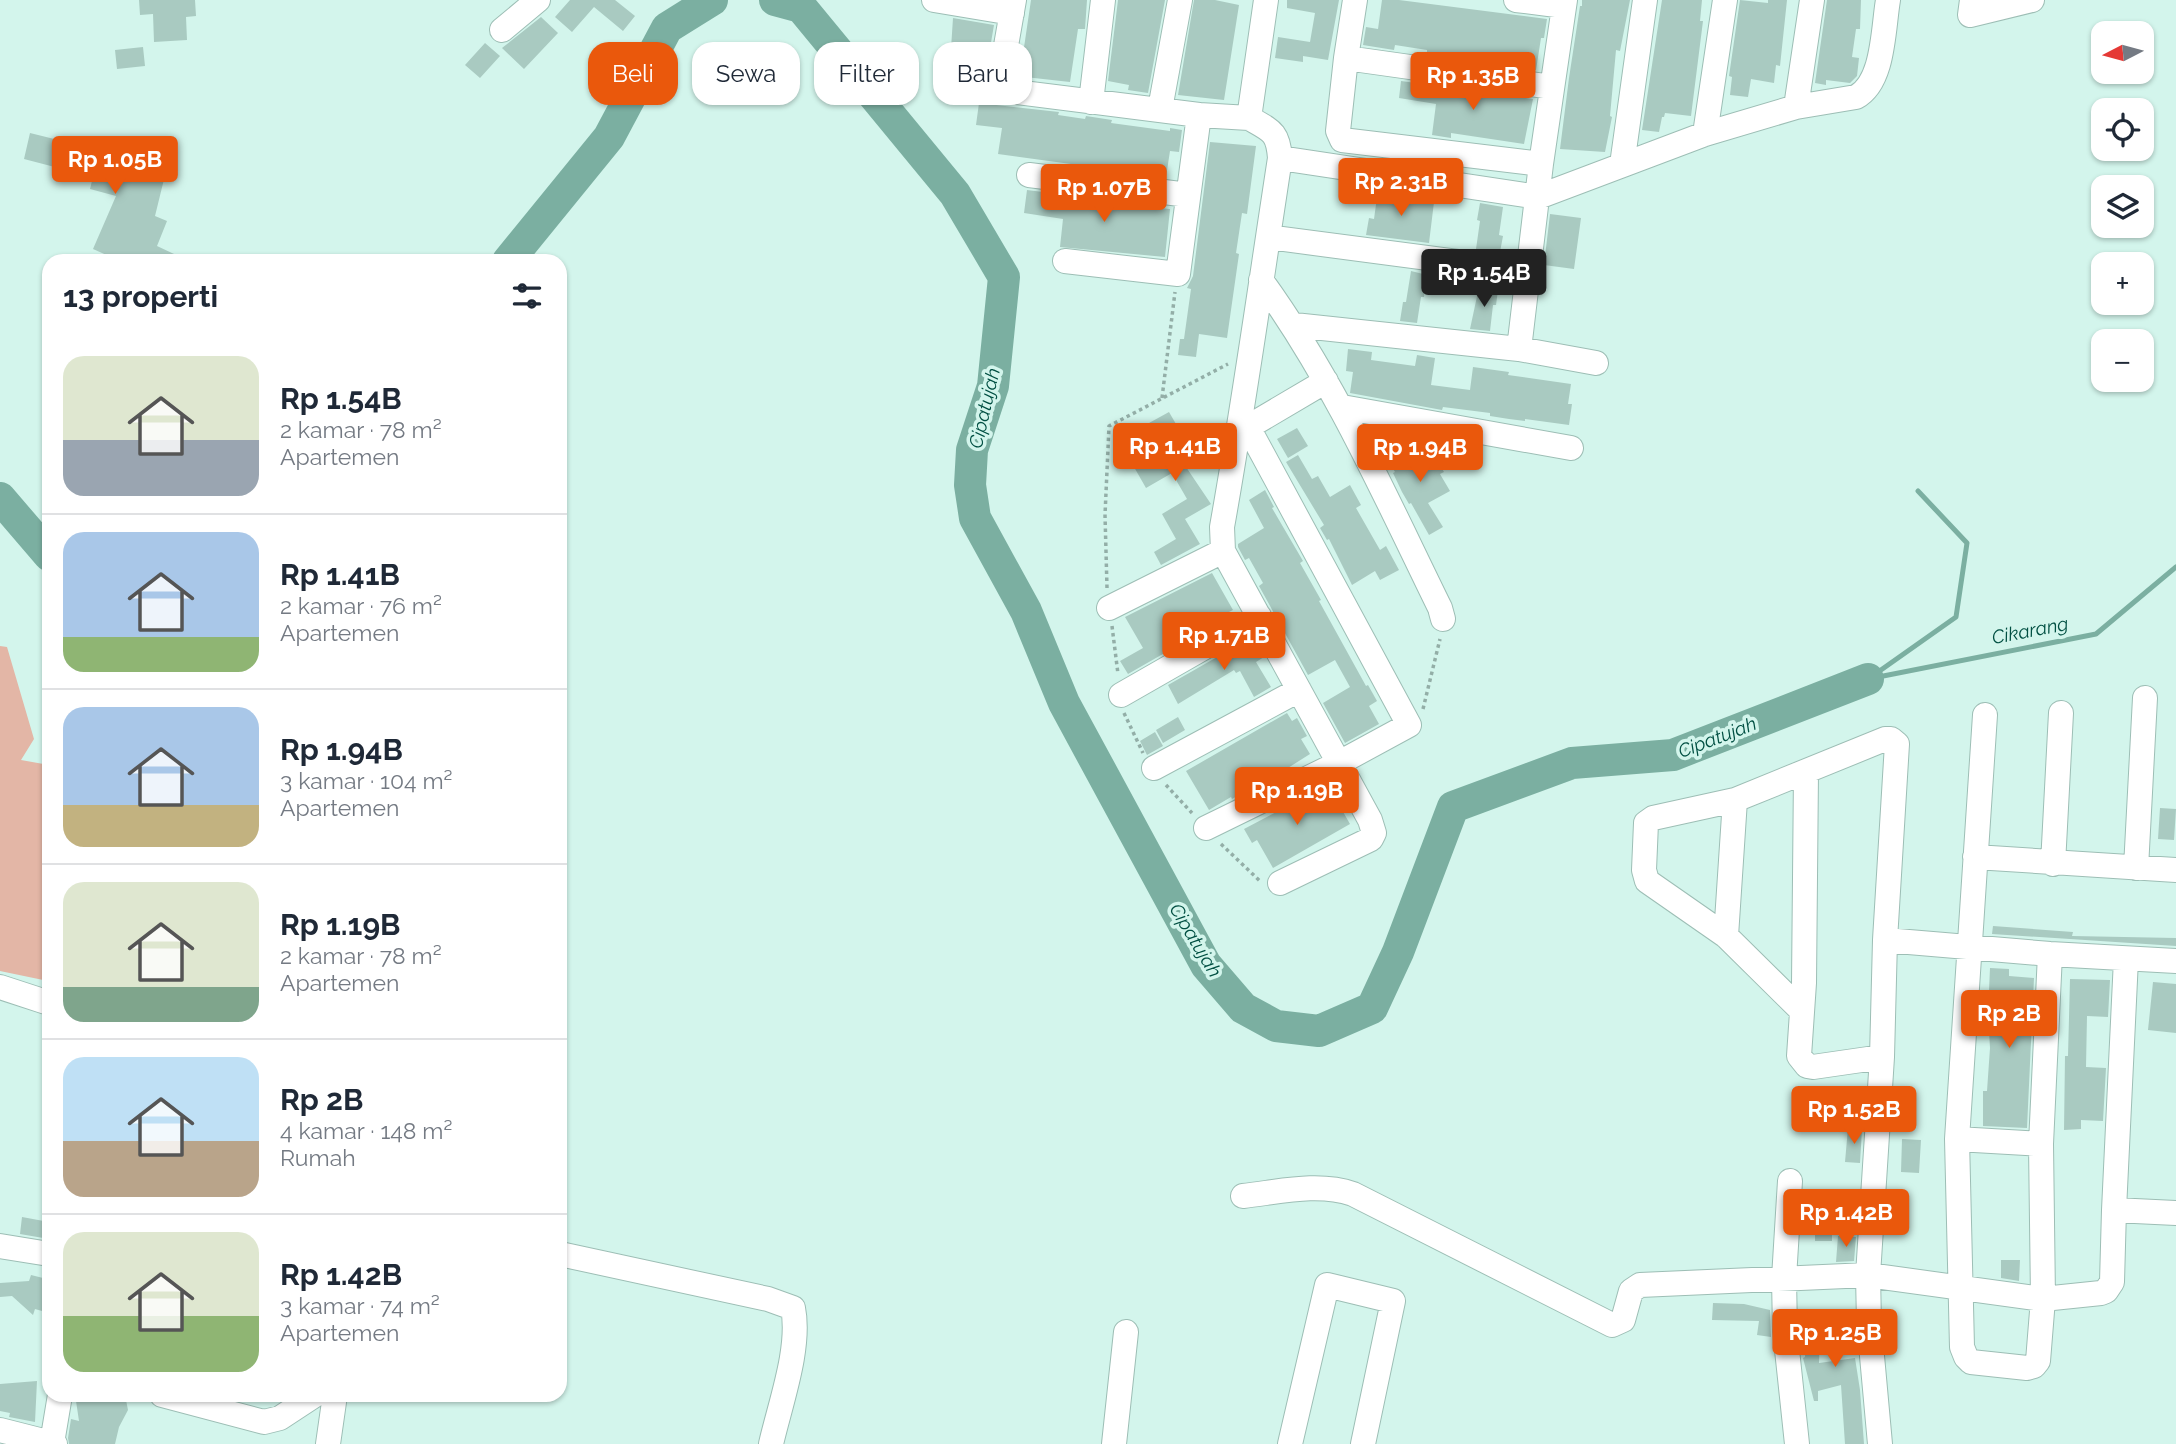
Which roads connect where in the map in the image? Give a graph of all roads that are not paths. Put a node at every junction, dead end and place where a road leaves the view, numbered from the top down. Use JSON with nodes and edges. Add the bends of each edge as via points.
{"nodes":[{"id":1,"x":538,"y":0,"type":"edge"},
{"id":2,"x":934,"y":0,"type":"edge"},
{"id":3,"x":1103,"y":0,"type":"edge"},
{"id":4,"x":1180,"y":0,"type":"edge"},
{"id":5,"x":1266,"y":0,"type":"edge"},
{"id":6,"x":1356,"y":0,"type":"edge"},
{"id":7,"x":1516,"y":0,"type":"edge"},
{"id":8,"x":1645,"y":0,"type":"edge"},
{"id":9,"x":1725,"y":0,"type":"edge"},
{"id":10,"x":1812,"y":0,"type":"edge"},
{"id":11,"x":1888,"y":0,"type":"edge"},
{"id":12,"x":1972,"y":0,"type":"edge"},
{"id":13,"x":2032,"y":0,"type":"edge"},
{"id":14,"x":1564,"y":3,"type":"edge"},
{"id":15,"x":1013,"y":6,"type":"edge"},
{"id":16,"x":502,"y":30,"type":"dead end"},
{"id":17,"x":1346,"y":58,"type":"junction"},
{"id":18,"x":1552,"y":87,"type":"junction"},
{"id":19,"x":1091,"y":102,"type":"junction"},
{"id":20,"x":1796,"y":107,"type":"junction"},
{"id":21,"x":1160,"y":109,"type":"junction"},
{"id":22,"x":1199,"y":115,"type":"junction"},
{"id":23,"x":1249,"y":118,"type":"junction"},
{"id":24,"x":1705,"y":134,"type":"junction"},
{"id":25,"x":1280,"y":159,"type":"junction"},
{"id":26,"x":1541,"y":164,"type":"junction"},
{"id":27,"x":1622,"y":166,"type":"junction"},
{"id":28,"x":1029,"y":175,"type":"dead end"},
{"id":29,"x":1188,"y":195,"type":"junction"},
{"id":30,"x":1538,"y":197,"type":"junction"},
{"id":31,"x":1268,"y":237,"type":"junction"},
{"id":32,"x":1065,"y":261,"type":"dead end"},
{"id":33,"x":1527,"y":271,"type":"junction"},
{"id":34,"x":1261,"y":280,"type":"junction"},
{"id":35,"x":1294,"y":325,"type":"junction"},
{"id":36,"x":1519,"y":349,"type":"junction"},
{"id":37,"x":1596,"y":363,"type":"dead end"},
{"id":38,"x":1326,"y":381,"type":"junction"},
{"id":39,"x":1342,"y":407,"type":"junction"},
{"id":40,"x":1245,"y":422,"type":"junction"},
{"id":41,"x":1571,"y":448,"type":"dead end"},
{"id":42,"x":1223,"y":551,"type":"junction"},
{"id":43,"x":1109,"y":608,"type":"dead end"},
{"id":44,"x":1259,"y":616,"type":"junction"},
{"id":45,"x":1443,"y":620,"type":"road end"},
{"id":46,"x":1299,"y":690,"type":"junction"},
{"id":47,"x":1121,"y":695,"type":"dead end"},
{"id":48,"x":2145,"y":698,"type":"dead end"},
{"id":49,"x":2061,"y":713,"type":"dead end"},
{"id":50,"x":1985,"y":715,"type":"dead end"},
{"id":51,"x":1339,"y":763,"type":"junction"},
{"id":52,"x":1154,"y":768,"type":"dead end"},
{"id":53,"x":1806,"y":772,"type":"junction"},
{"id":54,"x":1735,"y":800,"type":"junction"},
{"id":55,"x":1206,"y":828,"type":"dead end"},
{"id":56,"x":1975,"y":857,"type":"junction"},
{"id":57,"x":2053,"y":864,"type":"junction"},
{"id":58,"x":2136,"y":868,"type":"junction"},
{"id":59,"x":2176,"y":870,"type":"edge"},
{"id":60,"x":1280,"y":883,"type":"dead end"},
{"id":61,"x":1726,"y":936,"type":"junction"},
{"id":62,"x":1885,"y":940,"type":"junction"},
{"id":63,"x":1970,"y":947,"type":"junction"},
{"id":64,"x":2050,"y":954,"type":"junction"},
{"id":65,"x":2126,"y":958,"type":"junction"},
{"id":66,"x":2176,"y":961,"type":"edge"},
{"id":67,"x":0,"y":987,"type":"edge"},
{"id":68,"x":42,"y":1001,"type":"edge"},
{"id":69,"x":1802,"y":1011,"type":"junction"},
{"id":70,"x":1882,"y":1057,"type":"junction"},
{"id":71,"x":1957,"y":1139,"type":"junction"},
{"id":72,"x":2041,"y":1144,"type":"junction"},
{"id":73,"x":1790,"y":1181,"type":"dead end"},
{"id":74,"x":1243,"y":1196,"type":"dead end"},
{"id":75,"x":2114,"y":1210,"type":"junction"},
{"id":76,"x":2176,"y":1213,"type":"edge"},
{"id":77,"x":0,"y":1246,"type":"edge"},
{"id":78,"x":42,"y":1253,"type":"edge"},
{"id":79,"x":567,"y":1256,"type":"edge"},
{"id":80,"x":1868,"y":1275,"type":"junction"},
{"id":81,"x":1784,"y":1278,"type":"junction"},
{"id":82,"x":1959,"y":1286,"type":"junction"},
{"id":83,"x":2043,"y":1299,"type":"junction"},
{"id":84,"x":1126,"y":1332,"type":"dead end"},
{"id":85,"x":59,"y":1402,"type":"edge"},
{"id":86,"x":188,"y":1402,"type":"edge"},
{"id":87,"x":305,"y":1402,"type":"edge"},
{"id":88,"x":334,"y":1402,"type":"edge"},
{"id":89,"x":0,"y":1430,"type":"edge"},
{"id":90,"x":53,"y":1443,"type":"edge"},
{"id":91,"x":328,"y":1444,"type":"edge"},
{"id":92,"x":771,"y":1444,"type":"edge"},
{"id":93,"x":1114,"y":1444,"type":"edge"},
{"id":94,"x":1290,"y":1444,"type":"edge"},
{"id":95,"x":1363,"y":1444,"type":"edge"},
{"id":96,"x":1797,"y":1444,"type":"edge"},
{"id":97,"x":1880,"y":1444,"type":"edge"}],
"edges":[{"from":1,"to":16,"type":"street"},
{"from":2,"to":15,"type":"street"},
{"from":3,"to":19,"type":"street"},
{"from":4,"to":21,"type":"street"},
{"from":5,"to":23,"type":"street"},
{"from":6,"to":17,"type":"street"},
{"from":7,"to":14,"type":"street"},
{"from":8,"to":27,"type":"street"},
{"from":9,"to":24,"type":"street"},
{"from":10,"to":20,"type":"street"},
{"from":11,"to":20,"type":"street","via":[[1877,68],[1869,88],[1856,97]]},
{"from":12,"to":13,"type":"street","via":[[1970,15]]},
{"from":14,"to":18,"type":"street"},
{"from":15,"to":19,"type":"street","via":[[1002,86],[1008,91]]},
{"from":17,"to":18,"type":"street"},
{"from":17,"to":26,"type":"street","via":[[1338,131],[1342,140]]},
{"from":18,"to":26,"type":"street"},
{"from":19,"to":21,"type":"street"},
{"from":20,"to":24,"type":"street"},
{"from":21,"to":22,"type":"street"},
{"from":22,"to":23,"type":"street"},
{"from":22,"to":29,"type":"street"},
{"from":23,"to":25,"type":"street","via":[[1275,134]]},
{"from":24,"to":27,"type":"street"},
{"from":25,"to":30,"type":"street"},
{"from":25,"to":31,"type":"street"},
{"from":26,"to":30,"type":"street"},
{"from":27,"to":30,"type":"street"},
{"from":28,"to":29,"type":"street"},
{"from":29,"to":32,"type":"street","via":[[1178,274]]},
{"from":30,"to":33,"type":"street"},
{"from":31,"to":33,"type":"street"},
{"from":31,"to":34,"type":"street"},
{"from":33,"to":36,"type":"street"},
{"from":34,"to":35,"type":"street"},
{"from":34,"to":40,"type":"street","via":[[1249,353]]},
{"from":35,"to":36,"type":"street"},
{"from":35,"to":38,"type":"street"},
{"from":36,"to":37,"type":"street"},
{"from":38,"to":39,"type":"street"},
{"from":38,"to":40,"type":"street"},
{"from":39,"to":41,"type":"street"},
{"from":39,"to":45,"type":"street"},
{"from":40,"to":42,"type":"street","via":[[1222,527]]},
{"from":40,"to":51,"type":"street","via":[[1409,725]]},
{"from":42,"to":43,"type":"street"},
{"from":42,"to":44,"type":"street"},
{"from":44,"to":46,"type":"street"},
{"from":44,"to":47,"type":"street"},
{"from":46,"to":51,"type":"street"},
{"from":46,"to":52,"type":"street"},
{"from":48,"to":58,"type":"street"},
{"from":49,"to":57,"type":"street"},
{"from":50,"to":56,"type":"street"},
{"from":51,"to":55,"type":"street"},
{"from":51,"to":60,"type":"street","via":[[1370,820],[1373,837]]},
{"from":53,"to":54,"type":"street"},
{"from":53,"to":62,"type":"street","via":[[1885,739],[1895,741]]},
{"from":53,"to":69,"type":"street"},
{"from":54,"to":61,"type":"street"},
{"from":54,"to":61,"type":"street","via":[[1646,823],[1647,881]]},
{"from":56,"to":57,"type":"street"},
{"from":56,"to":63,"type":"street"},
{"from":57,"to":58,"type":"street"},
{"from":58,"to":59,"type":"street"},
{"from":61,"to":69,"type":"street"},
{"from":62,"to":63,"type":"street"},
{"from":62,"to":70,"type":"street"},
{"from":63,"to":64,"type":"street"},
{"from":63,"to":71,"type":"street"},
{"from":64,"to":65,"type":"street"},
{"from":64,"to":72,"type":"street"},
{"from":65,"to":66,"type":"street"},
{"from":65,"to":75,"type":"street"},
{"from":67,"to":68,"type":"street"},
{"from":69,"to":70,"type":"street","via":[[1798,1048],[1807,1066]]},
{"from":70,"to":80,"type":"street"},
{"from":71,"to":72,"type":"street"},
{"from":71,"to":82,"type":"street"},
{"from":72,"to":83,"type":"street"},
{"from":73,"to":81,"type":"street"},
{"from":74,"to":81,"type":"street","via":[[1315,1188],[1353,1194],[1610,1325],[1623,1320],[1631,1291],[1638,1286]]},
{"from":75,"to":76,"type":"street"},
{"from":75,"to":83,"type":"street","via":[[2110,1287],[2101,1293]]},
{"from":77,"to":78,"type":"street"},
{"from":79,"to":92,"type":"street","via":[[793,1308],[796,1323]]},
{"from":80,"to":81,"type":"street"},
{"from":80,"to":82,"type":"street"},
{"from":80,"to":97,"type":"street"},
{"from":81,"to":96,"type":"street","via":[[1786,1353]]},
{"from":82,"to":83,"type":"street"},
{"from":82,"to":83,"type":"street","via":[[1962,1347],[1971,1362],[2034,1366]]},
{"from":84,"to":93,"type":"street"},
{"from":85,"to":90,"type":"street"},
{"from":86,"to":87,"type":"street","via":[[264,1422],[279,1419]]},
{"from":88,"to":91,"type":"street"},
{"from":89,"to":90,"type":"street"},
{"from":94,"to":95,"type":"street","via":[[1327,1285],[1393,1301]]}]}
